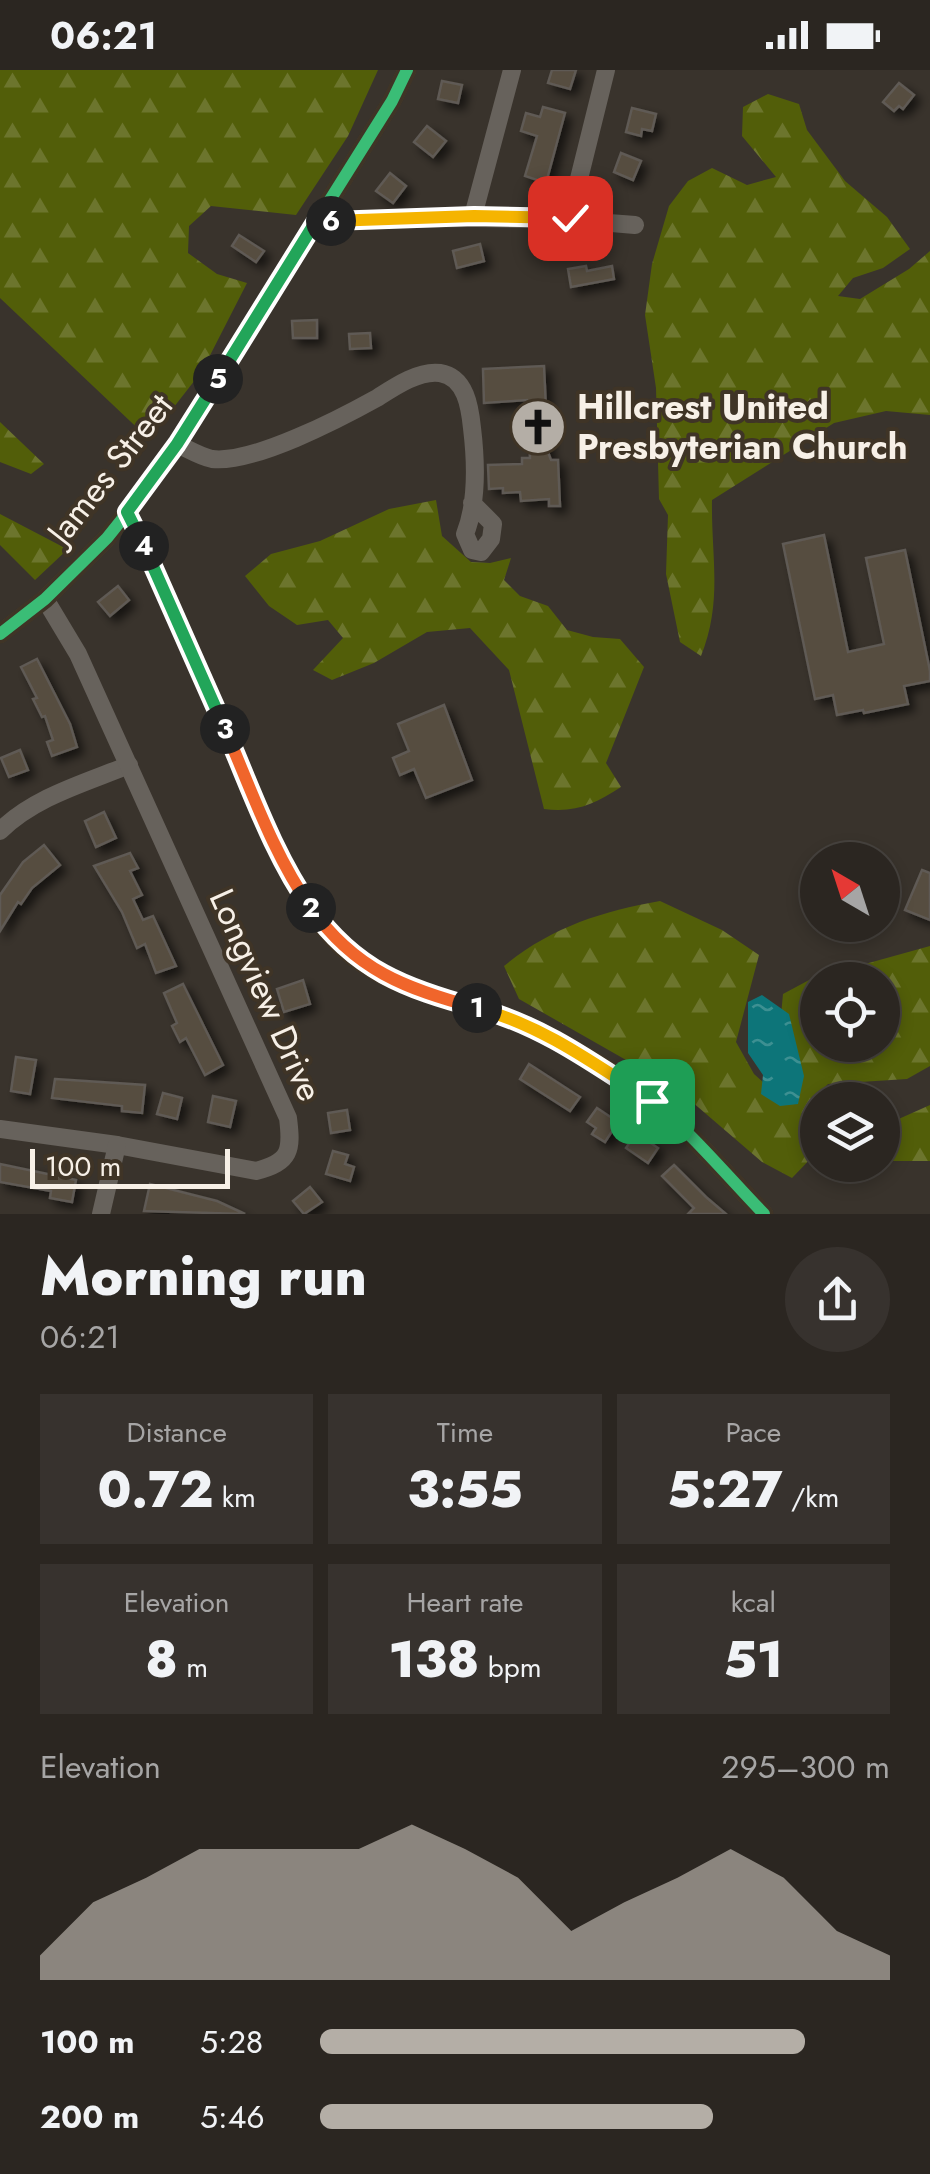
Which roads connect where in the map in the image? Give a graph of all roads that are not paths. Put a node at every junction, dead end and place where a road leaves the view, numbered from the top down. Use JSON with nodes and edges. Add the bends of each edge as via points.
{"nodes":[{"id":1,"x":407,"y":70,"type":"edge"},
{"id":2,"x":512,"y":70,"type":"edge"},
{"id":3,"x":606,"y":70,"type":"edge"},
{"id":4,"x":474,"y":216,"type":"junction"},
{"id":5,"x":570,"y":218,"type":"junction"},
{"id":6,"x":316,"y":221,"type":"junction"},
{"id":7,"x":635,"y":225,"type":"dead end"},
{"id":8,"x":177,"y":444,"type":"junction"},
{"id":9,"x":472,"y":503,"type":"dead end"},
{"id":10,"x":127,"y":512,"type":"junction"},
{"id":11,"x":45,"y":599,"type":"junction"},
{"id":12,"x":0,"y":634,"type":"edge"},
{"id":13,"x":128,"y":765,"type":"junction"},
{"id":14,"x":0,"y":831,"type":"edge"},
{"id":15,"x":0,"y":1129,"type":"edge"},
{"id":16,"x":117,"y":1146,"type":"junction"},
{"id":17,"x":101,"y":1214,"type":"edge"},
{"id":18,"x":764,"y":1214,"type":"edge"}],
"edges":[{"from":1,"to":6,"type":"street","name":"James Street"},
{"from":2,"to":4,"type":"street"},
{"from":3,"to":5,"type":"street"},
{"from":4,"to":5,"type":"street"},
{"from":4,"to":6,"type":"street"},
{"from":5,"to":7,"type":"street"},
{"from":6,"to":8,"type":"street","name":"James Street"},
{"from":8,"to":9,"type":"street","via":[[212,459],[256,452],[417,377],[441,373],[457,381],[468,400]]},
{"from":8,"to":10,"type":"street","name":"James Street"},
{"from":10,"to":11,"type":"street","name":"James Street"},
{"from":10,"to":18,"type":"street","via":[[272,838],[332,937],[394,982],[502,1014],[550,1036],[652,1101]]},
{"from":11,"to":12,"type":"street","name":"James Street"},
{"from":11,"to":13,"type":"street","name":"Longview Drive"},
{"from":13,"to":14,"type":"street","via":[[49,798]]},
{"from":13,"to":16,"type":"street","name":"Longview Drive","via":[[288,1118],[291,1144],[274,1166],[256,1170]]},
{"from":15,"to":16,"type":"street","name":"Longview Drive"},
{"from":16,"to":17,"type":"street"}]}
